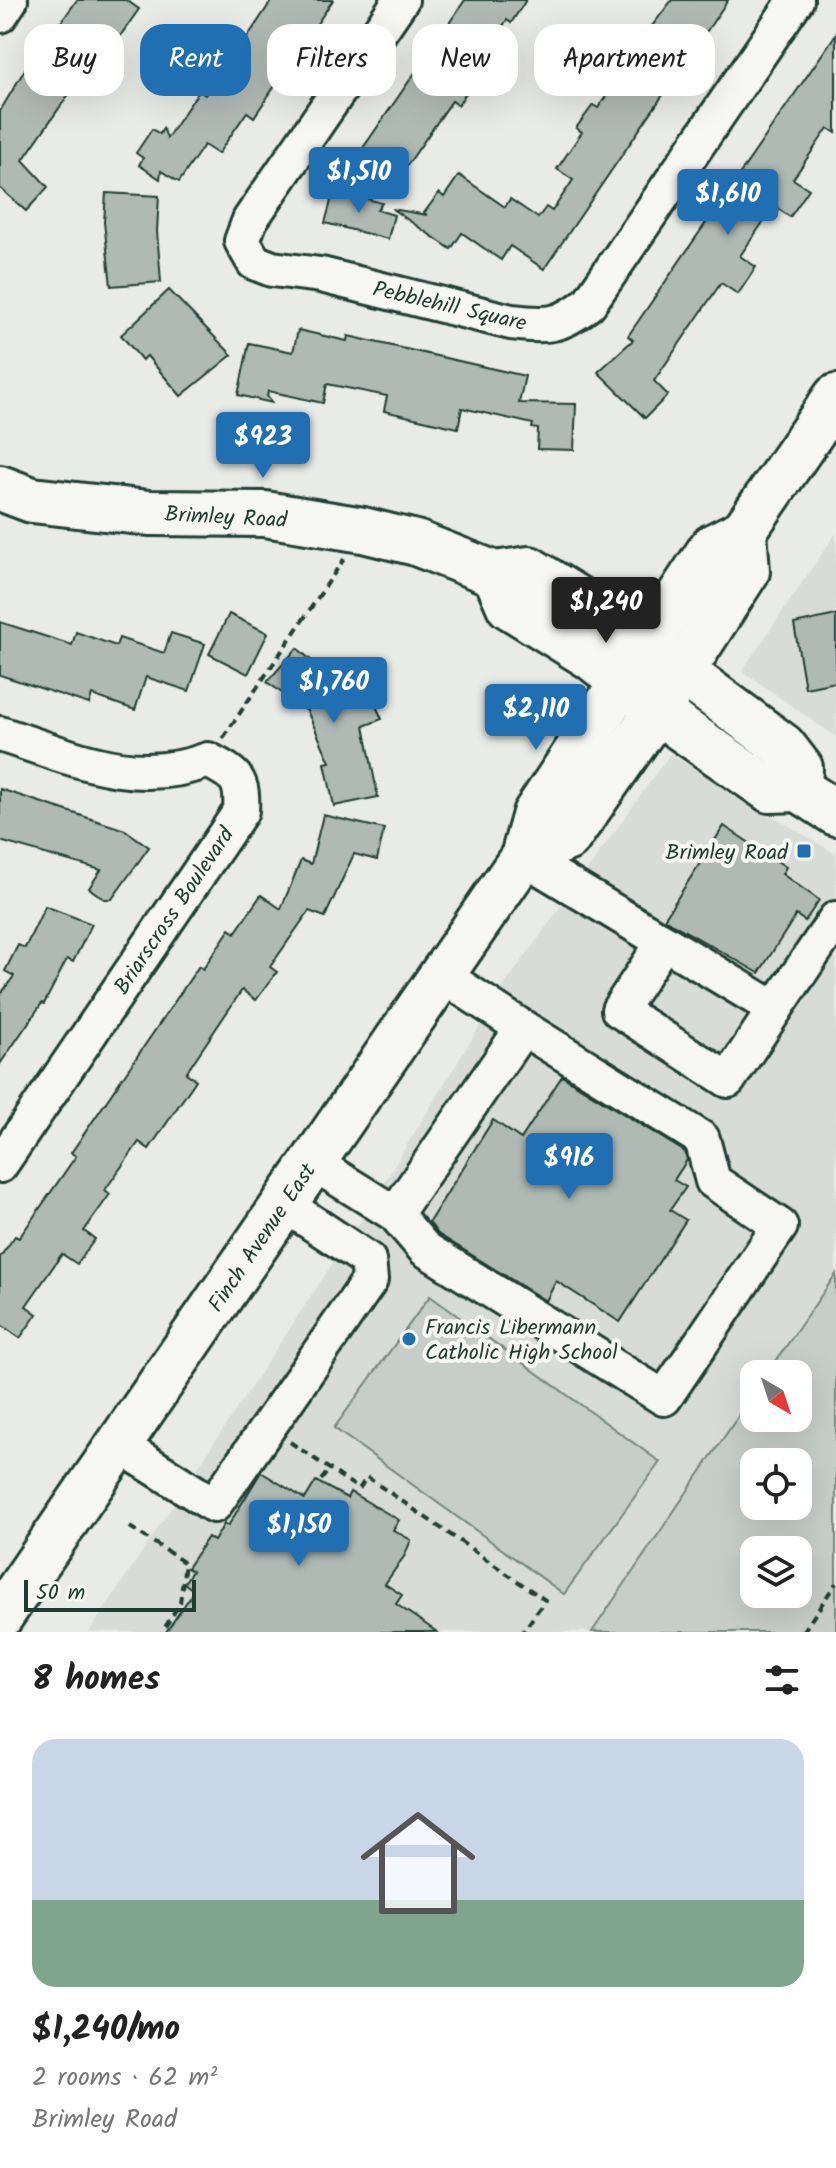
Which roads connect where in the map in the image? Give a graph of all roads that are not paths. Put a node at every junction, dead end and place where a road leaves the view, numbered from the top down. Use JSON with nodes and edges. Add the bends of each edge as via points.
{"nodes":[{"id":1,"x":10,"y":0,"type":"edge"},
{"id":2,"x":401,"y":0,"type":"edge"},
{"id":3,"x":796,"y":0,"type":"edge"},
{"id":4,"x":0,"y":15,"type":"edge"},
{"id":5,"x":836,"y":397,"type":"edge"},
{"id":6,"x":0,"y":488,"type":"edge"},
{"id":7,"x":744,"y":531,"type":"junction"},
{"id":8,"x":634,"y":663,"type":"junction"},
{"id":9,"x":683,"y":672,"type":"junction"},
{"id":10,"x":658,"y":709,"type":"junction"},
{"id":11,"x":0,"y":734,"type":"edge"},
{"id":12,"x":799,"y":789,"type":"junction"},
{"id":13,"x":836,"y":813,"type":"edge"},
{"id":14,"x":523,"y":857,"type":"junction"},
{"id":15,"x":836,"y":919,"type":"edge"},
{"id":16,"x":664,"y":942,"type":"junction"},
{"id":17,"x":442,"y":975,"type":"junction"},
{"id":18,"x":775,"y":1009,"type":"junction"},
{"id":19,"x":523,"y":1028,"type":"junction"},
{"id":20,"x":312,"y":1162,"type":"junction"},
{"id":21,"x":0,"y":1165,"type":"edge"},
{"id":22,"x":284,"y":1204,"type":"junction"},
{"id":23,"x":395,"y":1214,"type":"junction"},
{"id":24,"x":119,"y":1445,"type":"junction"},
{"id":25,"x":0,"y":1617,"type":"edge"}],
"edges":[{"from":1,"to":4,"type":"street"},
{"from":2,"to":3,"type":"street","name":"Pebblehill Square","via":[[250,220],[242,241],[254,262],[272,269],[321,275],[544,326],[568,320],[589,303]]},
{"from":5,"to":7,"type":"main road","name":"Finch Avenue East"},
{"from":6,"to":8,"type":"main road","name":"Brimley Road","via":[[32,500],[149,513],[265,514],[416,543],[495,574],[509,606]]},
{"from":7,"to":8,"type":"main road","name":"Finch Avenue East","via":[[712,547]]},
{"from":7,"to":9,"type":"main road","via":[[747,571]]},
{"from":8,"to":9,"type":"main road","name":"Brimley Road"},
{"from":8,"to":10,"type":"main road","name":"Brimley Road"},
{"from":8,"to":14,"type":"main road","name":"Finch Avenue East","via":[[535,814]]},
{"from":9,"to":10,"type":"main road"},
{"from":9,"to":12,"type":"main road","name":"Brimley Road","via":[[794,756],[800,768]]},
{"from":10,"to":12,"type":"main road","name":"Brimley Road","via":[[770,790]]},
{"from":10,"to":14,"type":"main road","via":[[568,838]]},
{"from":11,"to":21,"type":"street","name":"Briarscross Boulevard","via":[[124,772],[146,774],[208,760],[232,773],[243,788],[241,811]]},
{"from":12,"to":13,"type":"main road","name":"Brimley Road"},
{"from":14,"to":16,"type":"street"},
{"from":14,"to":17,"type":"main road","name":"Finch Avenue East"},
{"from":15,"to":18,"type":"street"},
{"from":16,"to":18,"type":"street"},
{"from":16,"to":18,"type":"street","via":[[619,1010],[728,1080]]},
{"from":17,"to":19,"type":"street"},
{"from":17,"to":20,"type":"main road","name":"Finch Avenue East"},
{"from":19,"to":23,"type":"street"},
{"from":19,"to":23,"type":"street","via":[[702,1139],[713,1181],[780,1226],[664,1398],[425,1249]]},
{"from":20,"to":22,"type":"main road","name":"Finch Avenue East"},
{"from":20,"to":23,"type":"street"},
{"from":22,"to":24,"type":"main road","name":"Finch Avenue East"},
{"from":22,"to":24,"type":"street","via":[[368,1260],[370,1280],[214,1505]]},
{"from":24,"to":25,"type":"main road","name":"Finch Avenue East"}]}
